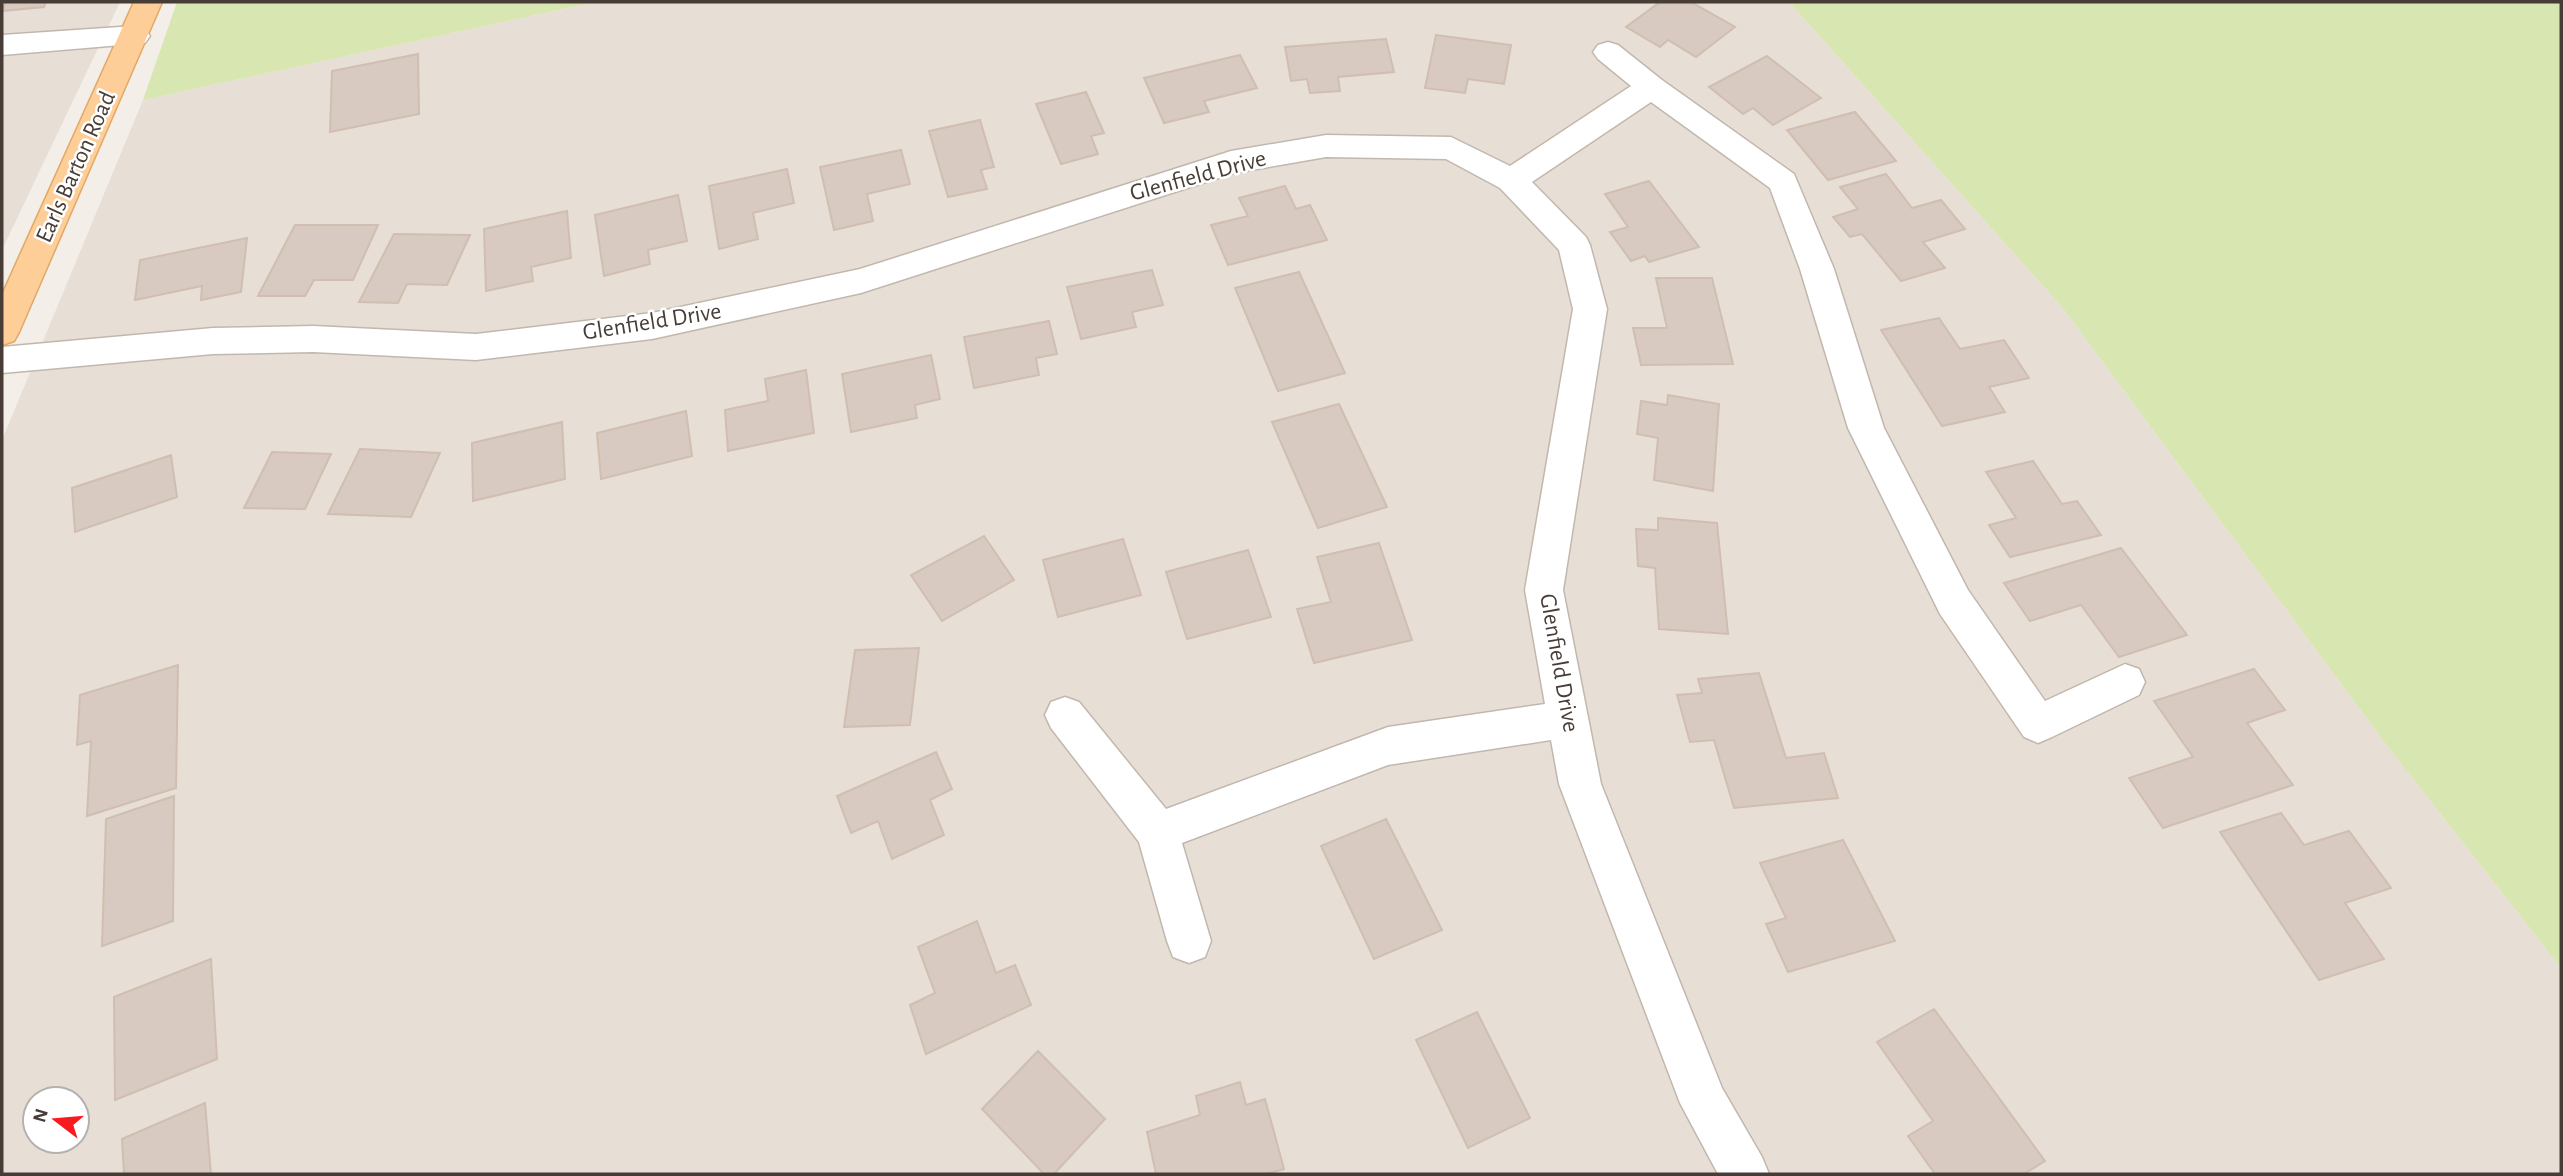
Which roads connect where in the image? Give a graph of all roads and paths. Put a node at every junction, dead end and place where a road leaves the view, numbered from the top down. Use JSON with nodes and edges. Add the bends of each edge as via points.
{"nodes":[{"id":1,"x":148,"y":2,"type":"edge"},
{"id":2,"x":135,"y":36,"type":"junction"},
{"id":3,"x":2,"y":45,"type":"edge"},
{"id":4,"x":1608,"y":52,"type":"dead end"},
{"id":5,"x":1651,"y":87,"type":"junction"},
{"id":6,"x":1511,"y":180,"type":"junction"},
{"id":7,"x":2,"y":332,"type":"edge"},
{"id":8,"x":2,"y":360,"type":"edge"},
{"id":9,"x":2125,"y":682,"type":"dead end"},
{"id":10,"x":1065,"y":715,"type":"dead end"},
{"id":11,"x":1568,"y":719,"type":"junction"},
{"id":12,"x":1158,"y":832,"type":"junction"},
{"id":13,"x":1189,"y":941,"type":"dead end"},
{"id":14,"x":1745,"y":1174,"type":"edge"}],
"edges":[{"from":1,"to":2,"type":"main road","name":"Earls Barton Road"},
{"from":2,"to":3,"type":"street"},
{"from":2,"to":7,"type":"main road","name":"Earls Barton Road"},
{"from":4,"to":5,"type":"street"},
{"from":5,"to":6,"type":"street"},
{"from":5,"to":9,"type":"street","via":[[1783,182],[1817,269],[1866,428],[1954,602],[2038,724]]},
{"from":6,"to":8,"type":"street","name":"Glenfield Drive","via":[[1451,148],[1326,146],[1231,162],[861,281],[652,326],[476,347],[313,339],[213,341]]},
{"from":6,"to":11,"type":"street","name":"Glenfield Drive","via":[[1574,245],[1590,309],[1544,590]]},
{"from":10,"to":12,"type":"street"},
{"from":11,"to":12,"type":"street","via":[[1388,746]]},
{"from":11,"to":14,"type":"street","name":"Glenfield Drive","via":[[1580,784],[1699,1090]]},
{"from":12,"to":13,"type":"street"}]}
